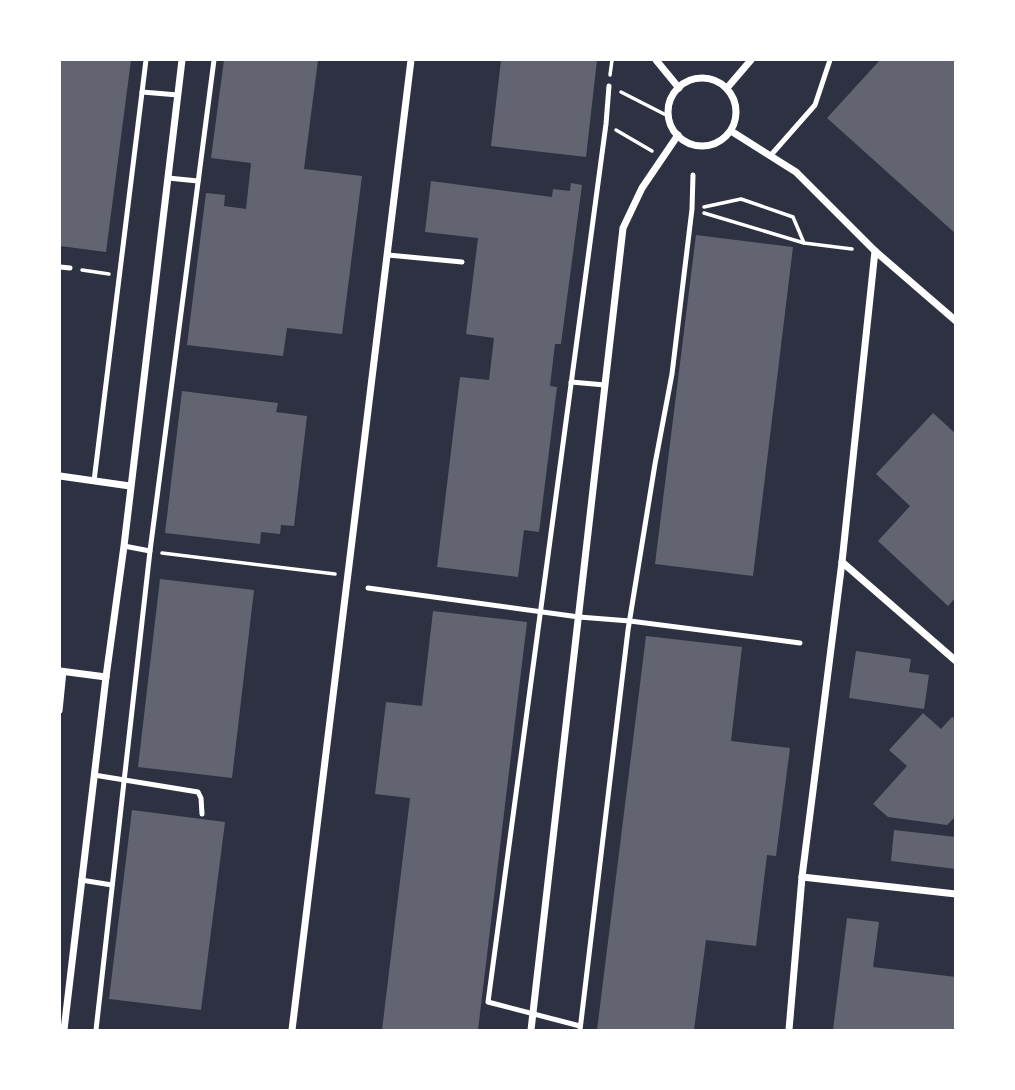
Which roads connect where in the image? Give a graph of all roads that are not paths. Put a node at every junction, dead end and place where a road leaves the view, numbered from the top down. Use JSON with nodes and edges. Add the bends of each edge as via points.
{"nodes":[{"id":1,"x":146,"y":60,"type":"edge"},
{"id":2,"x":182,"y":60,"type":"edge"},
{"id":3,"x":214,"y":60,"type":"edge"},
{"id":4,"x":411,"y":60,"type":"edge"},
{"id":5,"x":656,"y":60,"type":"edge"},
{"id":6,"x":751,"y":60,"type":"edge"},
{"id":7,"x":830,"y":60,"type":"edge"},
{"id":8,"x":609,"y":86,"type":"road end"},
{"id":9,"x":679,"y":88,"type":"junction"},
{"id":10,"x":727,"y":88,"type":"junction"},
{"id":11,"x":142,"y":92,"type":"junction"},
{"id":12,"x":178,"y":95,"type":"junction"},
{"id":13,"x":731,"y":131,"type":"junction"},
{"id":14,"x":677,"y":135,"type":"junction"},
{"id":15,"x":771,"y":155,"type":"junction"},
{"id":16,"x":693,"y":175,"type":"dead end"},
{"id":17,"x":168,"y":178,"type":"junction"},
{"id":18,"x":198,"y":181,"type":"junction"},
{"id":19,"x":876,"y":251,"type":"junction"},
{"id":20,"x":388,"y":255,"type":"junction"},
{"id":21,"x":462,"y":262,"type":"dead end"},
{"id":22,"x":60,"y":267,"type":"edge"},
{"id":23,"x":70,"y":268,"type":"road end"},
{"id":24,"x":956,"y":321,"type":"edge"},
{"id":25,"x":571,"y":382,"type":"junction"},
{"id":26,"x":605,"y":385,"type":"junction"},
{"id":27,"x":60,"y":477,"type":"edge"},
{"id":28,"x":94,"y":481,"type":"junction"},
{"id":29,"x":130,"y":486,"type":"junction"},
{"id":30,"x":124,"y":546,"type":"junction"},
{"id":31,"x":150,"y":551,"type":"junction"},
{"id":32,"x":842,"y":562,"type":"junction"},
{"id":33,"x":368,"y":588,"type":"dead end"},
{"id":34,"x":540,"y":612,"type":"junction"},
{"id":35,"x":579,"y":617,"type":"junction"},
{"id":36,"x":629,"y":621,"type":"junction"},
{"id":37,"x":800,"y":643,"type":"dead end"},
{"id":38,"x":956,"y":648,"type":"edge"},
{"id":39,"x":952,"y":658,"type":"edge"},
{"id":40,"x":62,"y":671,"type":"edge"},
{"id":41,"x":106,"y":677,"type":"junction"},
{"id":42,"x":60,"y":710,"type":"edge"},
{"id":43,"x":94,"y":775,"type":"junction"},
{"id":44,"x":124,"y":781,"type":"junction"},
{"id":45,"x":202,"y":814,"type":"dead end"},
{"id":46,"x":802,"y":877,"type":"junction"},
{"id":47,"x":82,"y":880,"type":"junction"},
{"id":48,"x":112,"y":885,"type":"junction"},
{"id":49,"x":956,"y":894,"type":"edge"},
{"id":50,"x":534,"y":1015,"type":"junction"},
{"id":51,"x":580,"y":1028,"type":"edge"},
{"id":52,"x":64,"y":1031,"type":"edge"},
{"id":53,"x":96,"y":1031,"type":"edge"},
{"id":54,"x":292,"y":1031,"type":"edge"},
{"id":55,"x":531,"y":1031,"type":"edge"},
{"id":56,"x":789,"y":1031,"type":"edge"}],
"edges":[{"from":1,"to":11,"type":"lane"},
{"from":2,"to":12,"type":"street"},
{"from":3,"to":18,"type":"lane"},
{"from":4,"to":20,"type":"street"},
{"from":5,"to":9,"type":"street"},
{"from":6,"to":10,"type":"street"},
{"from":7,"to":15,"type":"lane","via":[[815,106]]},
{"from":8,"to":25,"type":"lane"},
{"from":9,"to":10,"type":"street","via":[[694,78],[706,77]]},
{"from":9,"to":14,"type":"street","via":[[673,93],[668,116]]},
{"from":10,"to":13,"type":"street","via":[[736,106]]},
{"from":11,"to":12,"type":"lane"},
{"from":11,"to":28,"type":"lane"},
{"from":12,"to":17,"type":"street"},
{"from":13,"to":14,"type":"street","via":[[712,145],[700,146]]},
{"from":13,"to":15,"type":"street"},
{"from":14,"to":26,"type":"street","via":[[642,188],[623,228]]},
{"from":15,"to":19,"type":"street","via":[[796,172]]},
{"from":16,"to":36,"type":"lane","via":[[673,374]]},
{"from":17,"to":18,"type":"lane"},
{"from":17,"to":29,"type":"street"},
{"from":18,"to":31,"type":"lane"},
{"from":19,"to":24,"type":"street"},
{"from":19,"to":32,"type":"street"},
{"from":20,"to":21,"type":"lane"},
{"from":20,"to":54,"type":"street"},
{"from":22,"to":23,"type":"lane"},
{"from":25,"to":26,"type":"lane"},
{"from":25,"to":34,"type":"lane"},
{"from":26,"to":35,"type":"street"},
{"from":27,"to":28,"type":"street"},
{"from":28,"to":29,"type":"street"},
{"from":29,"to":30,"type":"street"},
{"from":30,"to":31,"type":"lane"},
{"from":30,"to":41,"type":"street"},
{"from":31,"to":44,"type":"lane"},
{"from":32,"to":39,"type":"street"},
{"from":32,"to":46,"type":"street"},
{"from":33,"to":34,"type":"lane"},
{"from":34,"to":35,"type":"lane"},
{"from":34,"to":50,"type":"lane","via":[[488,1002]]},
{"from":35,"to":36,"type":"lane"},
{"from":35,"to":50,"type":"street"},
{"from":36,"to":37,"type":"lane"},
{"from":36,"to":51,"type":"lane"},
{"from":38,"to":39,"type":"lane"},
{"from":40,"to":41,"type":"street"},
{"from":40,"to":42,"type":"lane"},
{"from":41,"to":43,"type":"street"},
{"from":43,"to":44,"type":"lane"},
{"from":43,"to":47,"type":"street"},
{"from":44,"to":45,"type":"lane","via":[[198,792]]},
{"from":44,"to":48,"type":"lane"},
{"from":46,"to":49,"type":"street"},
{"from":46,"to":56,"type":"street"},
{"from":47,"to":48,"type":"lane"},
{"from":47,"to":52,"type":"street"},
{"from":48,"to":53,"type":"lane"},
{"from":50,"to":51,"type":"lane"},
{"from":50,"to":55,"type":"street"}]}
